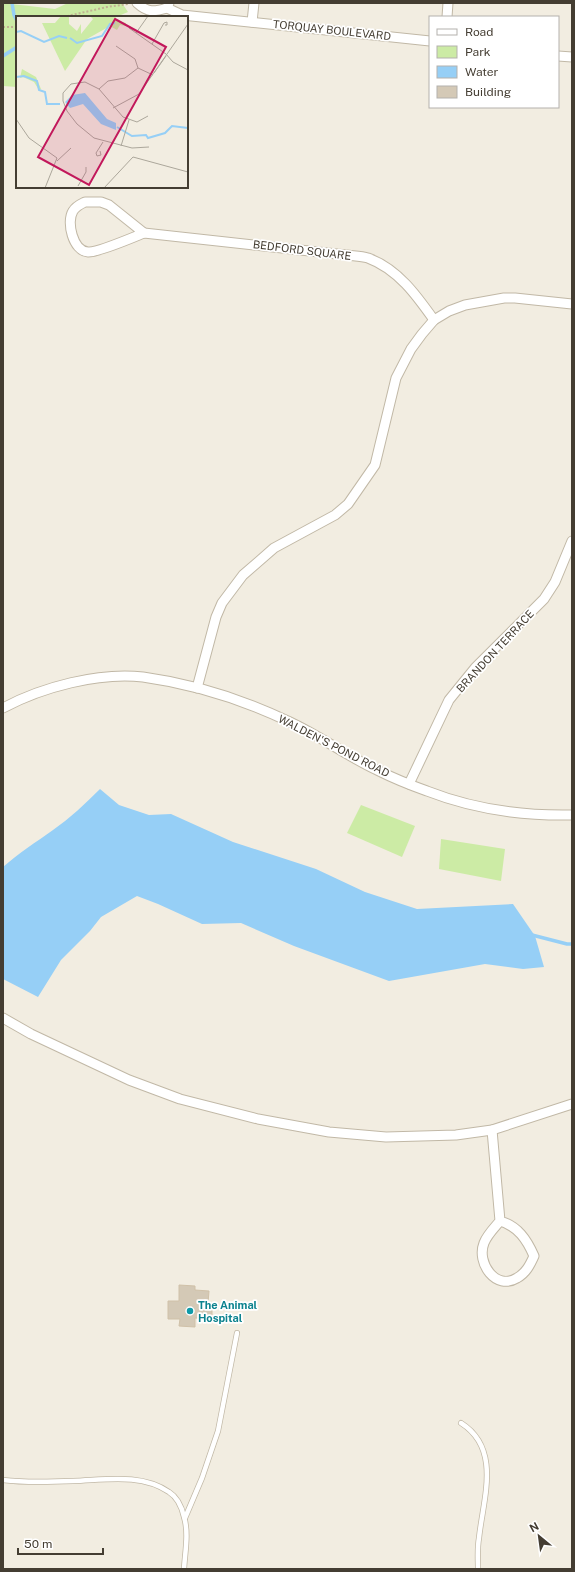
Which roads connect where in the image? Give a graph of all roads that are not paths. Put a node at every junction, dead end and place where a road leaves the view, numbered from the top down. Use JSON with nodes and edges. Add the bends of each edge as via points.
{"nodes":[{"id":1,"x":133,"y":3,"type":"edge"},
{"id":2,"x":254,"y":3,"type":"edge"},
{"id":3,"x":448,"y":3,"type":"edge"},
{"id":4,"x":168,"y":5,"type":"edge"},
{"id":5,"x":448,"y":16,"type":"edge"},
{"id":6,"x":252,"y":22,"type":"junction"},
{"id":7,"x":429,"y":41,"type":"edge"},
{"id":8,"x":559,"y":56,"type":"edge"},
{"id":9,"x":572,"y":57,"type":"edge"},
{"id":10,"x":144,"y":233,"type":"junction"},
{"id":11,"x":572,"y":304,"type":"edge"},
{"id":12,"x":434,"y":320,"type":"junction"},
{"id":13,"x":572,"y":541,"type":"edge"},
{"id":14,"x":197,"y":688,"type":"junction"},
{"id":15,"x":3,"y":708,"type":"edge"},
{"id":16,"x":409,"y":784,"type":"junction"},
{"id":17,"x":572,"y":815,"type":"edge"},
{"id":18,"x":3,"y":1018,"type":"edge"},
{"id":19,"x":572,"y":1104,"type":"edge"},
{"id":20,"x":492,"y":1130,"type":"junction"},
{"id":21,"x":500,"y":1221,"type":"junction"},
{"id":22,"x":238,"y":1333,"type":"dead end"},
{"id":23,"x":460,"y":1423,"type":"dead end"},
{"id":24,"x":3,"y":1480,"type":"edge"},
{"id":25,"x":185,"y":1518,"type":"junction"},
{"id":26,"x":184,"y":1569,"type":"edge"},
{"id":27,"x":478,"y":1569,"type":"edge"}],
"edges":[{"from":1,"to":4,"type":"street","via":[[144,10],[157,11]]},
{"from":2,"to":6,"type":"street"},
{"from":3,"to":5,"type":"street"},
{"from":4,"to":6,"type":"street","name":"TORQUAY BOULEVARD","via":[[182,15]]},
{"from":6,"to":7,"type":"street","name":"TORQUAY BOULEVARD"},
{"from":8,"to":9,"type":"street"},
{"from":10,"to":10,"type":"street","name":"BEDFORD SQUARE","via":[[89,252],[80,247],[72,236],[70,220],[72,212],[78,206],[85,202],[101,202],[119,212]]},
{"from":10,"to":12,"type":"street","name":"BEDFORD SQUARE","via":[[368,258],[388,268],[406,284]]},
{"from":11,"to":12,"type":"street","via":[[504,298],[465,305]]},
{"from":12,"to":14,"type":"street","via":[[411,349],[396,378],[375,465],[348,504],[335,515],[274,548],[243,575],[216,617]]},
{"from":13,"to":16,"type":"street","name":"BRANDON TERRACE","via":[[555,582],[544,599],[475,668],[449,700]]},
{"from":14,"to":15,"type":"street","name":"WALDEN'S POND ROAD","via":[[142,677],[115,677],[44,690]]},
{"from":14,"to":16,"type":"street","name":"WALDEN'S POND ROAD","via":[[231,698],[291,722],[376,770]]},
{"from":16,"to":17,"type":"street","name":"WALDEN'S POND ROAD","via":[[460,802],[513,813]]},
{"from":18,"to":20,"type":"street","via":[[129,1080],[180,1099],[258,1118],[329,1132],[386,1137],[456,1135]]},
{"from":19,"to":20,"type":"street"},
{"from":20,"to":21,"type":"street"},
{"from":21,"to":21,"type":"street","via":[[484,1244],[482,1258],[488,1273],[497,1279],[517,1279],[528,1269],[534,1256],[528,1241],[510,1224]]},
{"from":22,"to":25,"type":"lane","via":[[218,1431]]},
{"from":23,"to":27,"type":"lane","via":[[475,1434],[487,1470],[478,1539]]},
{"from":24,"to":25,"type":"lane","via":[[56,1482],[133,1479],[151,1482],[170,1492],[178,1501]]},
{"from":25,"to":26,"type":"lane","via":[[187,1531]]}]}
